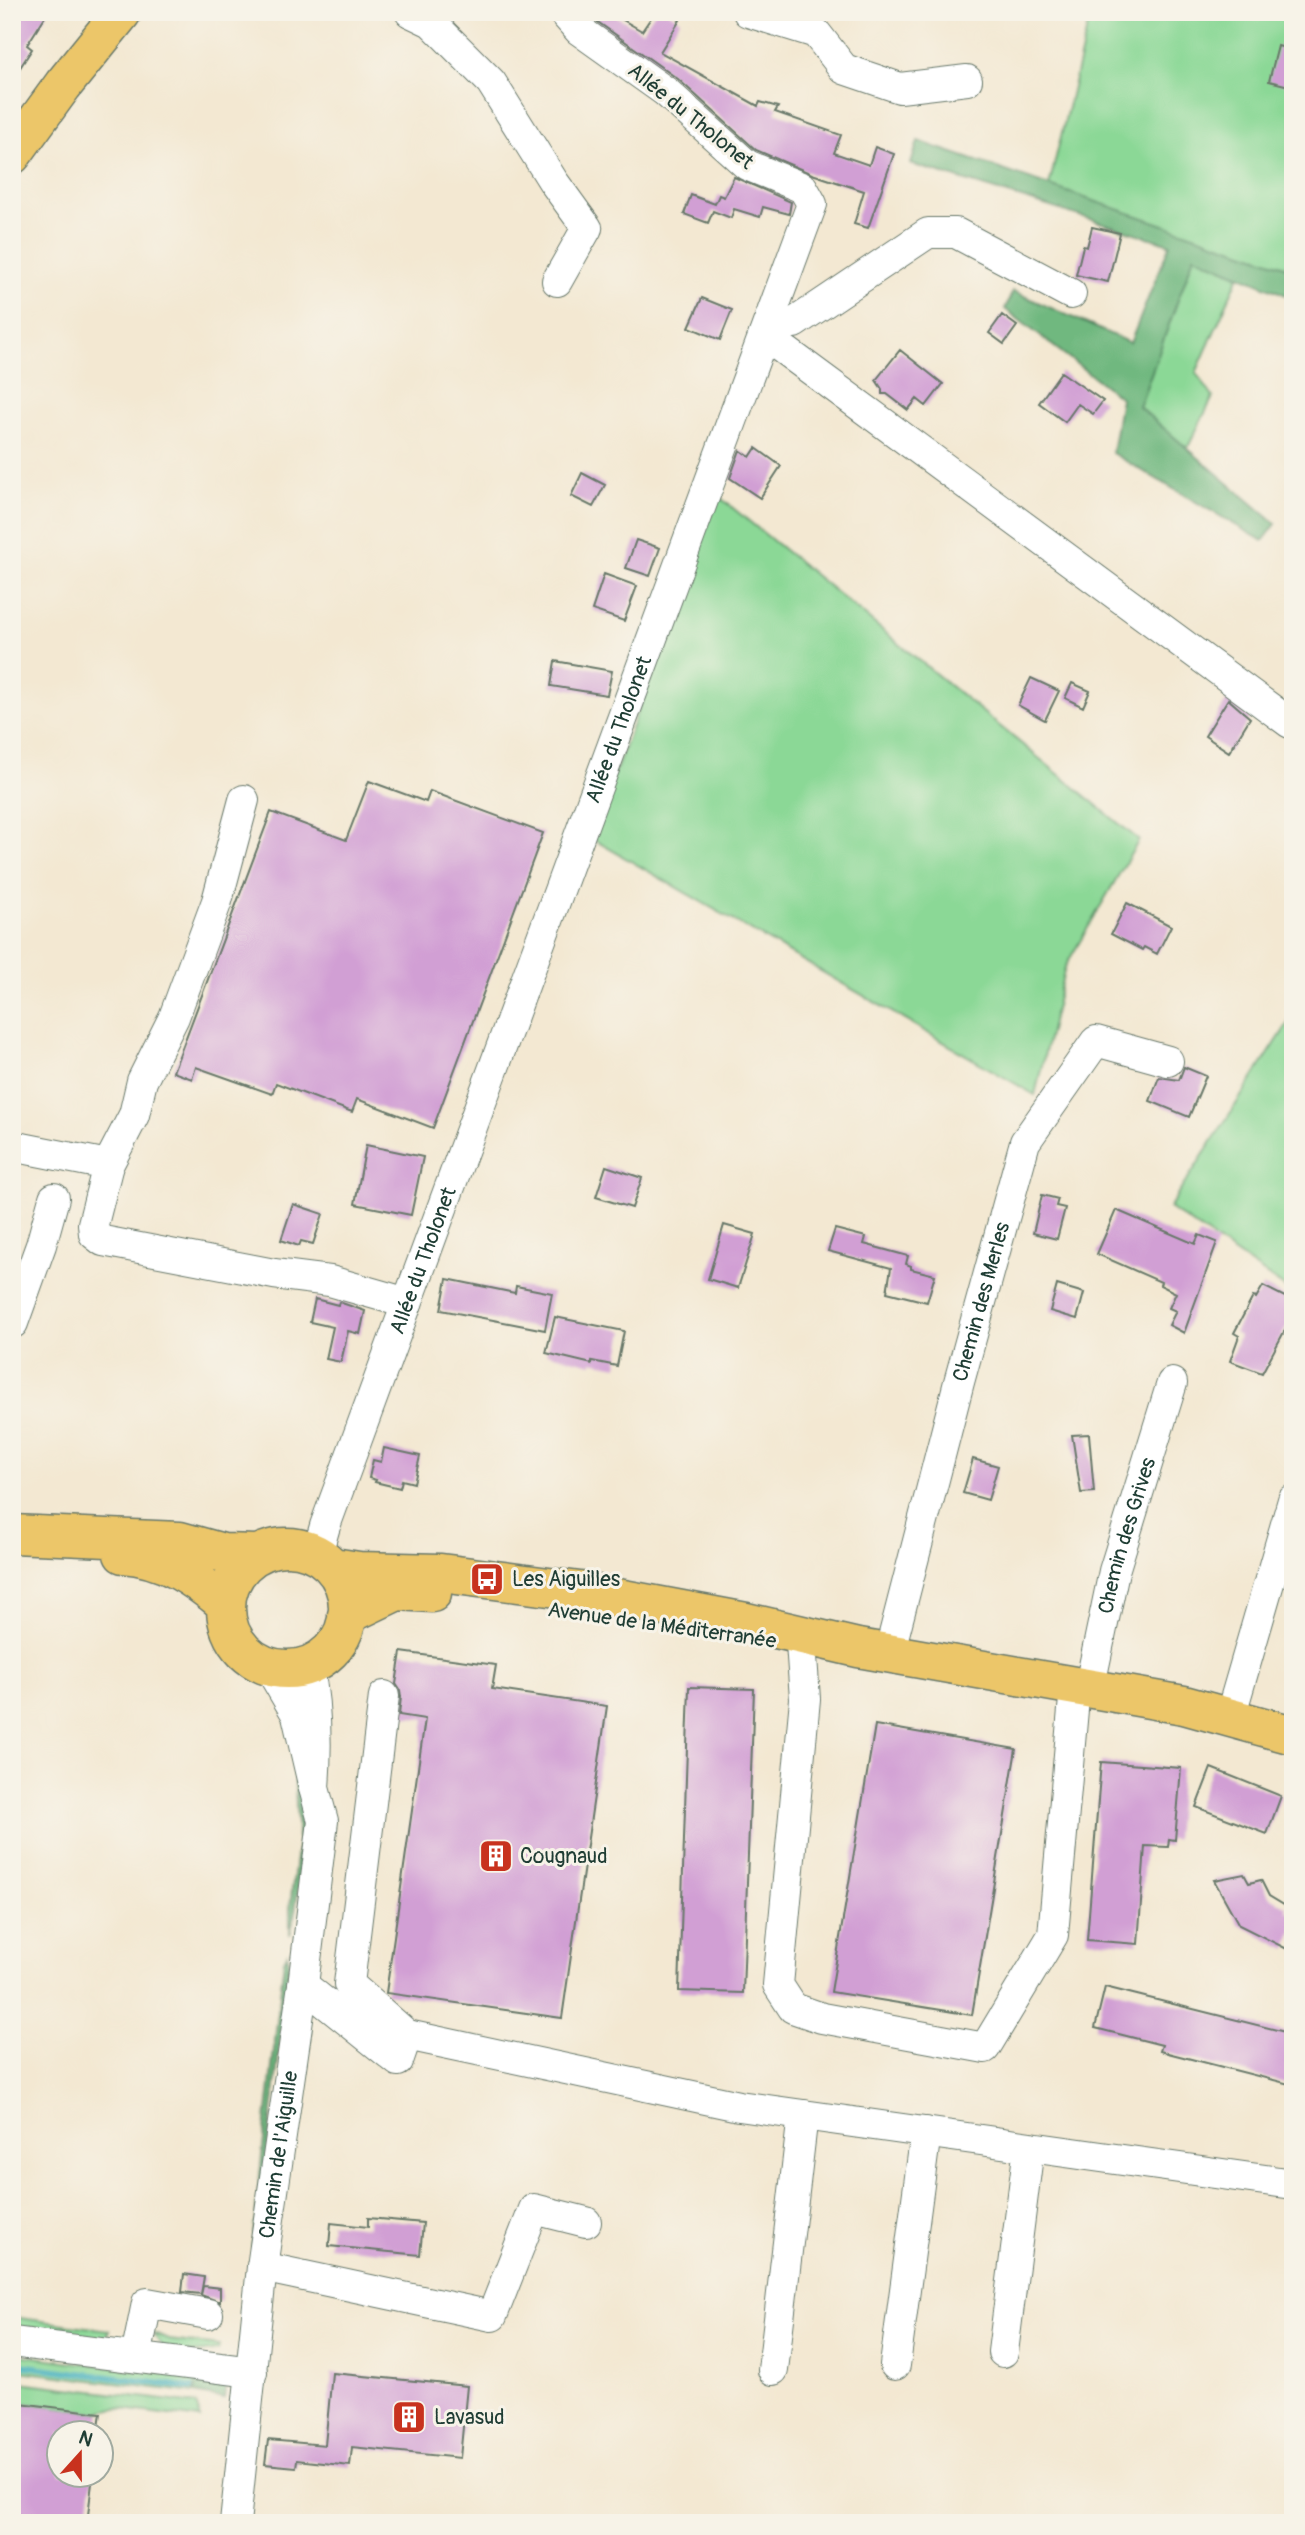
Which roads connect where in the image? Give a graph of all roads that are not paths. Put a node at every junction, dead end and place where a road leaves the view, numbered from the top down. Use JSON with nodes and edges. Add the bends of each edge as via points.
{"nodes":[{"id":1,"x":122,"y":12,"type":"edge"},
{"id":2,"x":410,"y":12,"type":"edge"},
{"id":3,"x":564,"y":12,"type":"edge"},
{"id":4,"x":748,"y":12,"type":"edge"},
{"id":5,"x":967,"y":80,"type":"dead end"},
{"id":6,"x":12,"y":155,"type":"edge"},
{"id":7,"x":556,"y":281,"type":"dead end"},
{"id":8,"x":1071,"y":294,"type":"dead end"},
{"id":9,"x":766,"y":329,"type":"junction"},
{"id":10,"x":1290,"y":723,"type":"dead end"},
{"id":11,"x":244,"y":800,"type":"dead end"},
{"id":12,"x":1168,"y":1062,"type":"dead end"},
{"id":13,"x":12,"y":1146,"type":"edge"},
{"id":14,"x":108,"y":1165,"type":"junction"},
{"id":15,"x":54,"y":1198,"type":"dead end"},
{"id":16,"x":407,"y":1303,"type":"junction"},
{"id":17,"x":12,"y":1323,"type":"edge"},
{"id":18,"x":1172,"y":1383,"type":"dead end"},
{"id":19,"x":1293,"y":1500,"type":"edge"},
{"id":20,"x":12,"y":1534,"type":"edge"},
{"id":21,"x":12,"y":1549,"type":"edge"},
{"id":22,"x":257,"y":1554,"type":"junction"},
{"id":23,"x":325,"y":1561,"type":"junction"},
{"id":24,"x":226,"y":1604,"type":"junction"},
{"id":25,"x":347,"y":1615,"type":"junction"},
{"id":26,"x":801,"y":1643,"type":"junction"},
{"id":27,"x":873,"y":1651,"type":"junction"},
{"id":28,"x":308,"y":1665,"type":"junction"},
{"id":29,"x":269,"y":1667,"type":"junction"},
{"id":30,"x":1082,"y":1688,"type":"junction"},
{"id":31,"x":384,"y":1696,"type":"dead end"},
{"id":32,"x":1230,"y":1717,"type":"junction"},
{"id":33,"x":1293,"y":1735,"type":"edge"},
{"id":34,"x":1293,"y":1753,"type":"edge"},
{"id":35,"x":314,"y":1788,"type":"junction"},
{"id":36,"x":303,"y":1984,"type":"junction"},
{"id":37,"x":407,"y":2035,"type":"junction"},
{"id":38,"x":803,"y":2115,"type":"junction"},
{"id":39,"x":926,"y":2132,"type":"junction"},
{"id":40,"x":1029,"y":2147,"type":"junction"},
{"id":41,"x":1293,"y":2184,"type":"edge"},
{"id":42,"x":586,"y":2222,"type":"dead end"},
{"id":43,"x":262,"y":2267,"type":"junction"},
{"id":44,"x":208,"y":2314,"type":"dead end"},
{"id":45,"x":12,"y":2342,"type":"edge"},
{"id":46,"x":1003,"y":2352,"type":"dead end"},
{"id":47,"x":136,"y":2357,"type":"junction"},
{"id":48,"x":895,"y":2365,"type":"dead end"},
{"id":49,"x":773,"y":2370,"type":"dead end"},
{"id":50,"x":252,"y":2372,"type":"junction"},
{"id":51,"x":235,"y":2523,"type":"edge"}],
"edges":[{"from":1,"to":6,"type":"main road"},
{"from":2,"to":7,"type":"street","via":[[431,22],[491,82],[587,228]]},
{"from":3,"to":9,"type":"street","name":"Allée du Tholonet","via":[[579,30],[666,92],[747,165],[803,188],[812,204]]},
{"from":4,"to":5,"type":"street","via":[[816,33],[844,69],[900,88]]},
{"from":8,"to":9,"type":"street","via":[[956,233],[928,233],[794,323]]},
{"from":9,"to":10,"type":"street"},
{"from":9,"to":16,"type":"street","name":"Allée du Tholonet"},
{"from":11,"to":14,"type":"street","via":[[217,901],[174,1017]]},
{"from":12,"to":27,"type":"street","name":"Chemin des Merles","via":[[1096,1041],[1025,1142],[959,1382]]},
{"from":13,"to":14,"type":"street"},
{"from":14,"to":16,"type":"street","via":[[93,1224],[94,1234],[103,1241],[330,1281]]},
{"from":15,"to":17,"type":"street"},
{"from":16,"to":23,"type":"street","name":"Allée du Tholonet","via":[[325,1526]]},
{"from":18,"to":30,"type":"street","name":"Chemin des Grives"},
{"from":19,"to":32,"type":"street"},
{"from":20,"to":22,"type":"main road","via":[[180,1541],[223,1553]]},
{"from":21,"to":24,"type":"main road","via":[[137,1555],[195,1578]]},
{"from":22,"to":23,"type":"main road","via":[[298,1548]]},
{"from":22,"to":24,"type":"main road","via":[[230,1584]]},
{"from":23,"to":25,"type":"main road","via":[[344,1584]]},
{"from":23,"to":27,"type":"main road","name":"Avenue de la Méditerranée","via":[[359,1571],[441,1573],[580,1591]]},
{"from":24,"to":29,"type":"main road","via":[[228,1624],[237,1643],[251,1658]]},
{"from":25,"to":26,"type":"main road","name":"Avenue de la Méditerranée","via":[[397,1591]]},
{"from":25,"to":28,"type":"main road","via":[[339,1641],[326,1656]]},
{"from":26,"to":27,"type":"main road","name":"Avenue de la Méditerranée"},
{"from":26,"to":30,"type":"street","name":"Chemin des Grives","via":[[806,1699],[778,1985],[793,2008],[822,2018],[985,2048],[1053,1935]]},
{"from":27,"to":30,"type":"main road","name":"Avenue de la Méditerranée"},
{"from":28,"to":29,"type":"main road"},
{"from":28,"to":35,"type":"street","name":"Chemin de l'Aiguille","via":[[314,1695]]},
{"from":29,"to":35,"type":"street","name":"Chemin de l'Aiguille","via":[[297,1716]]},
{"from":30,"to":32,"type":"main road","name":"Avenue de la Méditerranée","via":[[1184,1704]]},
{"from":30,"to":34,"type":"main road","name":"Avenue de la Méditerranée"},
{"from":31,"to":37,"type":"street","via":[[349,1984]]},
{"from":32,"to":33,"type":"main road","name":"Avenue de la Méditerranée"},
{"from":35,"to":36,"type":"street","name":"Chemin de l'Aiguille","via":[[323,1821]]},
{"from":36,"to":37,"type":"street","via":[[398,2061]]},
{"from":36,"to":43,"type":"street","name":"Chemin de l'Aiguille"},
{"from":37,"to":38,"type":"street","via":[[739,2106]]},
{"from":38,"to":39,"type":"street"},
{"from":38,"to":49,"type":"street"},
{"from":39,"to":40,"type":"street"},
{"from":39,"to":48,"type":"street"},
{"from":40,"to":41,"type":"street"},
{"from":40,"to":46,"type":"street"},
{"from":42,"to":43,"type":"street","via":[[534,2209],[492,2316]]},
{"from":43,"to":50,"type":"street","name":"Chemin de l'Aiguille"},
{"from":44,"to":47,"type":"street","via":[[147,2303]]},
{"from":45,"to":47,"type":"street"},
{"from":47,"to":50,"type":"street"},
{"from":50,"to":51,"type":"street","name":"Chemin de l'Aiguille"}]}
